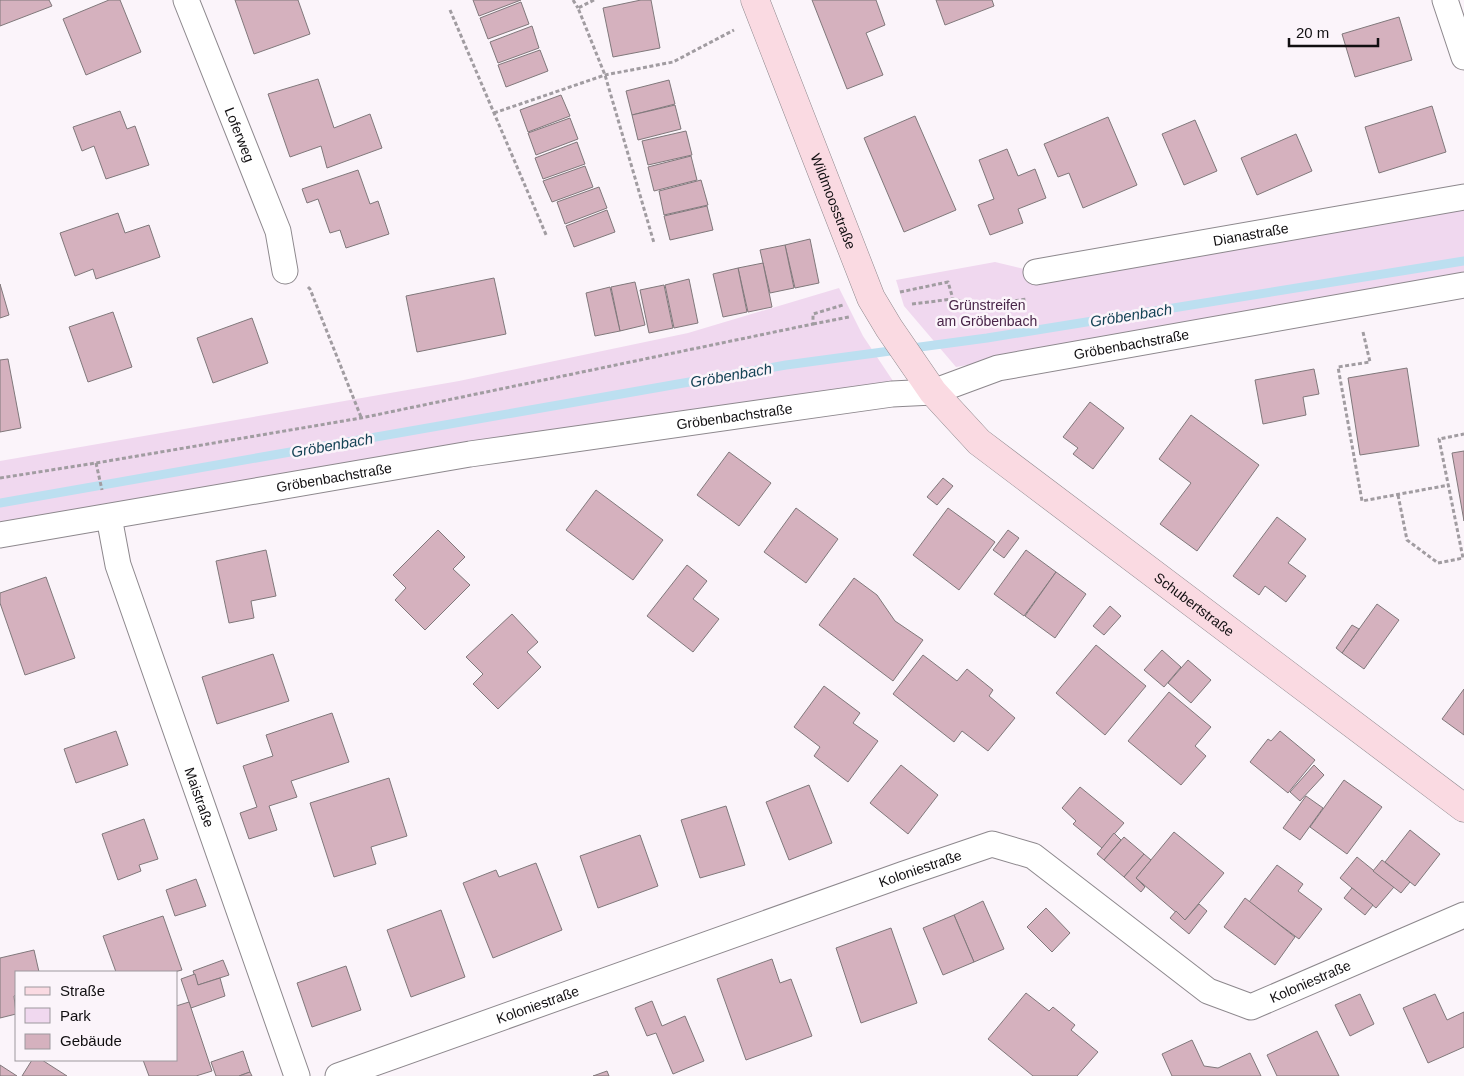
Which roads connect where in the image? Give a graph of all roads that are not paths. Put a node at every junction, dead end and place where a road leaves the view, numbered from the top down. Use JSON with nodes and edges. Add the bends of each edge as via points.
{"nodes":[{"id":1,"x":186,"y":0,"type":"edge"},
{"id":2,"x":755,"y":0,"type":"edge"},
{"id":3,"x":1445,"y":0,"type":"edge"},
{"id":4,"x":1464,"y":57,"type":"edge"},
{"id":5,"x":1464,"y":197,"type":"edge"},
{"id":6,"x":284,"y":271,"type":"road end"},
{"id":7,"x":1036,"y":272,"type":"dead end"},
{"id":8,"x":1464,"y":285,"type":"edge"},
{"id":9,"x":933,"y":392,"type":"junction"},
{"id":10,"x":108,"y":517,"type":"junction"},
{"id":11,"x":0,"y":534,"type":"edge"},
{"id":12,"x":1464,"y":808,"type":"edge"},
{"id":13,"x":1464,"y":915,"type":"edge"},
{"id":14,"x":297,"y":1076,"type":"edge"},
{"id":15,"x":338,"y":1076,"type":"edge"}],
"edges":[{"from":1,"to":6,"type":"street","name":"Loferweg","via":[[278,231]]},
{"from":2,"to":9,"type":"street","name":"Wildmoosstraße","via":[[872,298]]},
{"from":3,"to":4,"type":"street"},
{"from":5,"to":7,"type":"street","name":"Dianastraße"},
{"from":8,"to":9,"type":"street","name":"Gröbenbachstraße","via":[[998,368]]},
{"from":9,"to":10,"type":"street","name":"Gröbenbachstraße","via":[[892,394],[470,454]]},
{"from":9,"to":12,"type":"street","name":"Schubertstraße","via":[[979,442]]},
{"from":10,"to":11,"type":"street","name":"Gröbenbachstraße"},
{"from":10,"to":14,"type":"street","name":"Maistraße","via":[[118,565]]},
{"from":13,"to":15,"type":"street","name":"Koloniestraße","via":[[1250,1007],[1208,991],[1033,856],[992,844]]}]}
